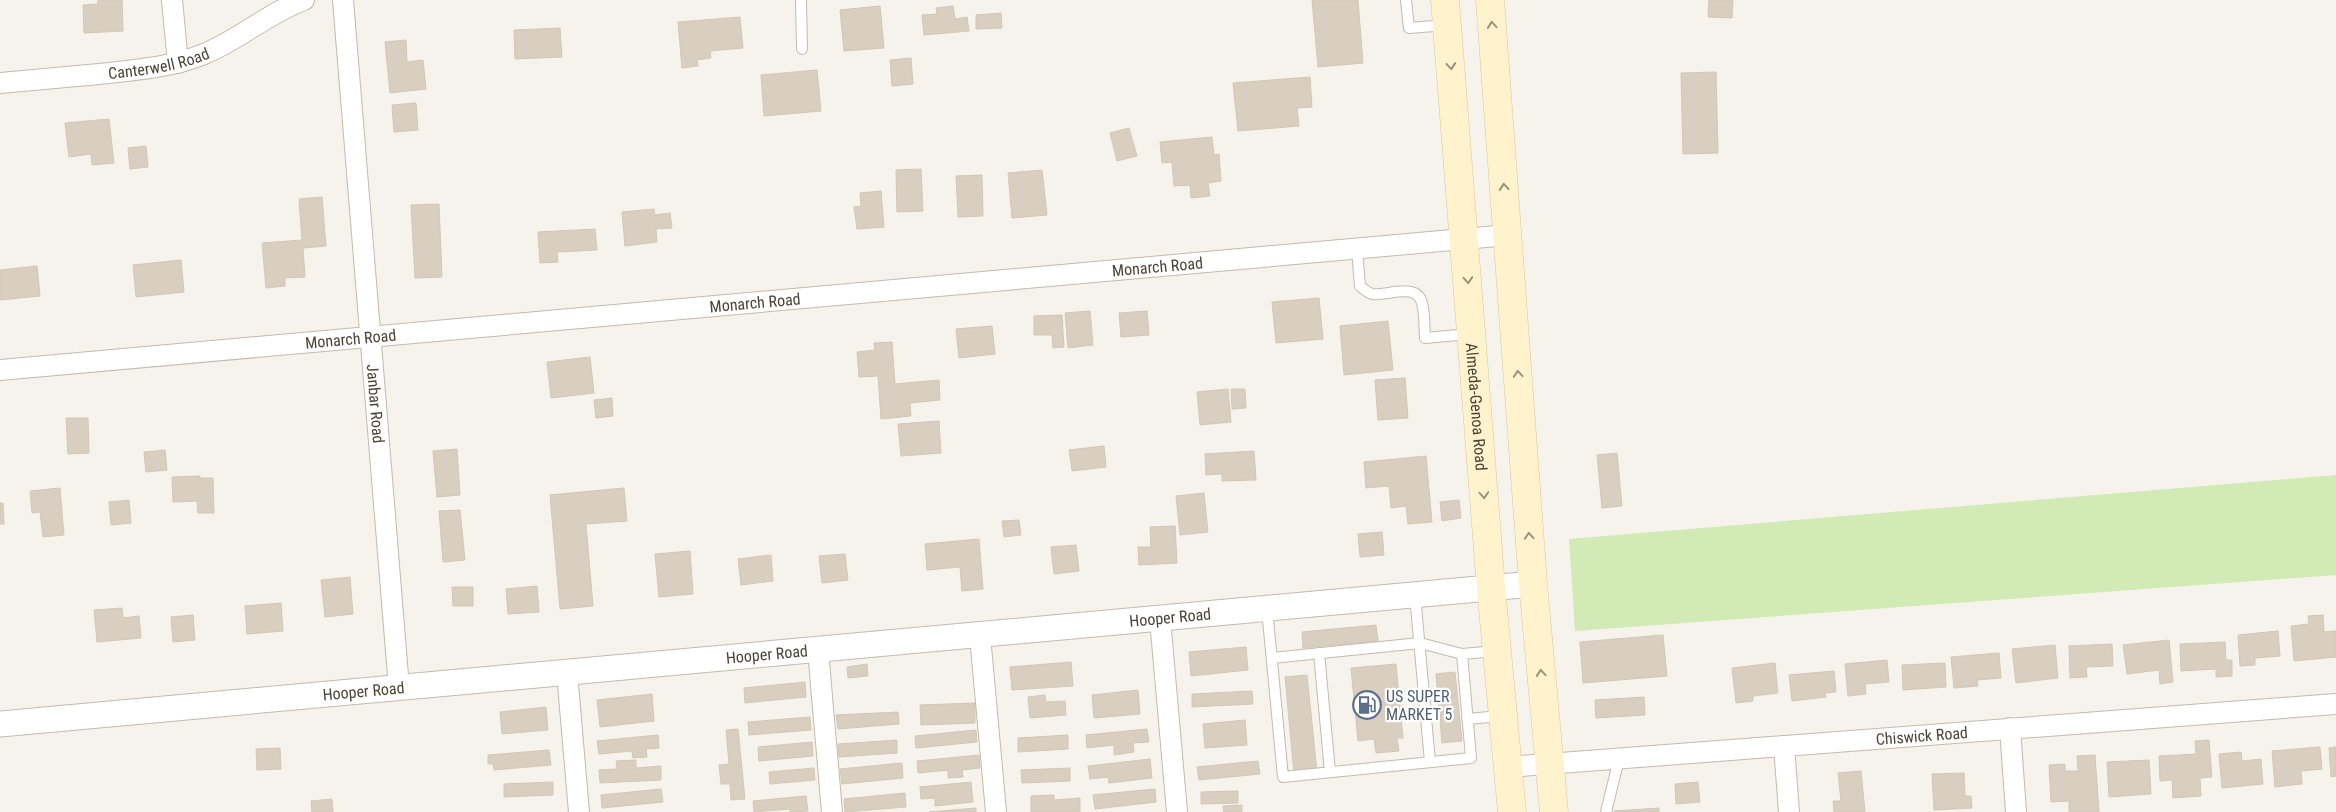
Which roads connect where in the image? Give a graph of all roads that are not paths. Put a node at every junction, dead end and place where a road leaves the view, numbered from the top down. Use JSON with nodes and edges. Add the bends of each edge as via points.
{"nodes":[{"id":1,"x":172,"y":0,"type":"edge"},
{"id":2,"x":304,"y":0,"type":"edge"},
{"id":3,"x":343,"y":0,"type":"edge"},
{"id":4,"x":801,"y":0,"type":"edge"},
{"id":5,"x":1406,"y":0,"type":"edge"},
{"id":6,"x":1490,"y":0,"type":"edge"},
{"id":7,"x":1447,"y":13,"type":"edge"},
{"id":8,"x":802,"y":49,"type":"dead end"},
{"id":9,"x":178,"y":63,"type":"junction"},
{"id":10,"x":0,"y":83,"type":"edge"},
{"id":11,"x":1508,"y":235,"type":"junction"},
{"id":12,"x":1466,"y":240,"type":"junction"},
{"id":13,"x":1358,"y":249,"type":"junction"},
{"id":14,"x":1472,"y":334,"type":"junction"},
{"id":15,"x":371,"y":337,"type":"junction"},
{"id":16,"x":0,"y":370,"type":"edge"},
{"id":17,"x":1533,"y":584,"type":"junction"},
{"id":18,"x":1491,"y":588,"type":"junction"},
{"id":19,"x":1415,"y":595,"type":"junction"},
{"id":20,"x":1267,"y":609,"type":"junction"},
{"id":21,"x":1160,"y":619,"type":"junction"},
{"id":22,"x":980,"y":636,"type":"junction"},
{"id":23,"x":1420,"y":643,"type":"junction"},
{"id":24,"x":818,"y":650,"type":"junction"},
{"id":25,"x":1498,"y":651,"type":"junction"},
{"id":26,"x":1319,"y":653,"type":"junction"},
{"id":27,"x":1462,"y":654,"type":"junction"},
{"id":28,"x":1272,"y":658,"type":"junction"},
{"id":29,"x":568,"y":673,"type":"junction"},
{"id":30,"x":399,"y":688,"type":"junction"},
{"id":31,"x":2336,"y":704,"type":"edge"},
{"id":32,"x":1504,"y":716,"type":"junction"},
{"id":33,"x":1467,"y":719,"type":"junction"},
{"id":34,"x":0,"y":724,"type":"edge"},
{"id":35,"x":2010,"y":728,"type":"junction"},
{"id":36,"x":1784,"y":746,"type":"junction"},
{"id":37,"x":1619,"y":759,"type":"junction"},
{"id":38,"x":1430,"y":762,"type":"junction"},
{"id":39,"x":1550,"y":765,"type":"junction"},
{"id":40,"x":1508,"y":767,"type":"junction"},
{"id":41,"x":1330,"y":772,"type":"junction"},
{"id":42,"x":579,"y":812,"type":"edge"},
{"id":43,"x":832,"y":812,"type":"edge"},
{"id":44,"x":996,"y":812,"type":"edge"},
{"id":45,"x":1177,"y":812,"type":"edge"},
{"id":46,"x":1512,"y":812,"type":"edge"},
{"id":47,"x":1554,"y":812,"type":"edge"},
{"id":48,"x":1606,"y":812,"type":"edge"},
{"id":49,"x":1789,"y":812,"type":"edge"},
{"id":50,"x":2016,"y":812,"type":"edge"}],
"edges":[{"from":1,"to":9,"type":"street"},
{"from":2,"to":9,"type":"street","name":"Canterwell Road","via":[[228,43]]},
{"from":3,"to":15,"type":"street","name":"Janbar Road"},
{"from":4,"to":8,"type":"lane"},
{"from":5,"to":7,"type":"lane","via":[[1409,28]]},
{"from":11,"to":6,"type":"main road","one_way":true},
{"from":7,"to":12,"type":"main road","name":"Almeda-Genoa Road","one_way":true},
{"from":9,"to":10,"type":"street","name":"Canterwell Road"},
{"from":11,"to":12,"type":"street","name":"Monarch Road"},
{"from":17,"to":11,"type":"main road","one_way":true},
{"from":12,"to":13,"type":"street","name":"Monarch Road"},
{"from":12,"to":14,"type":"main road","name":"Almeda-Genoa Road","one_way":true},
{"from":13,"to":14,"type":"lane","via":[[1360,286],[1373,294],[1409,291],[1417,294],[1422,301],[1425,338]]},
{"from":13,"to":15,"type":"street","name":"Monarch Road"},
{"from":14,"to":18,"type":"main road","name":"Almeda-Genoa Road","one_way":true},
{"from":15,"to":16,"type":"street","name":"Monarch Road"},
{"from":15,"to":30,"type":"street","name":"Janbar Road"},
{"from":17,"to":18,"type":"street","name":"Hooper Road"},
{"from":39,"to":17,"type":"main road","one_way":true},
{"from":18,"to":19,"type":"street","name":"Hooper Road"},
{"from":18,"to":25,"type":"main road","name":"Almeda-Genoa Road"},
{"from":19,"to":20,"type":"street","name":"Hooper Road"},
{"from":19,"to":23,"type":"lane"},
{"from":20,"to":21,"type":"street","name":"Hooper Road"},
{"from":20,"to":28,"type":"lane"},
{"from":21,"to":22,"type":"street","name":"Hooper Road"},
{"from":21,"to":45,"type":"street"},
{"from":22,"to":24,"type":"street","name":"Hooper Road"},
{"from":22,"to":44,"type":"street"},
{"from":23,"to":26,"type":"lane"},
{"from":23,"to":27,"type":"lane"},
{"from":23,"to":38,"type":"lane"},
{"from":24,"to":29,"type":"street","name":"Hooper Road"},
{"from":24,"to":43,"type":"street"},
{"from":25,"to":27,"type":"lane"},
{"from":25,"to":32,"type":"main road","name":"Almeda-Genoa Road"},
{"from":26,"to":28,"type":"lane"},
{"from":26,"to":41,"type":"lane"},
{"from":27,"to":33,"type":"lane"},
{"from":28,"to":41,"type":"lane","via":[[1283,777]]},
{"from":29,"to":30,"type":"street","name":"Hooper Road"},
{"from":29,"to":42,"type":"street"},
{"from":30,"to":34,"type":"street","name":"Hooper Road"},
{"from":31,"to":35,"type":"street","name":"Chiswick Road"},
{"from":32,"to":33,"type":"lane"},
{"from":32,"to":40,"type":"main road","name":"Almeda-Genoa Road"},
{"from":33,"to":38,"type":"lane","via":[[1471,758]]},
{"from":35,"to":36,"type":"street","name":"Chiswick Road"},
{"from":35,"to":50,"type":"street"},
{"from":36,"to":37,"type":"street","name":"Chiswick Road"},
{"from":36,"to":49,"type":"street"},
{"from":37,"to":39,"type":"street","name":"Chiswick Road"},
{"from":37,"to":48,"type":"lane"},
{"from":38,"to":41,"type":"lane"},
{"from":39,"to":40,"type":"street","name":"Chiswick Road"},
{"from":39,"to":47,"type":"main road"},
{"from":40,"to":46,"type":"main road","name":"Almeda-Genoa Road"}]}
